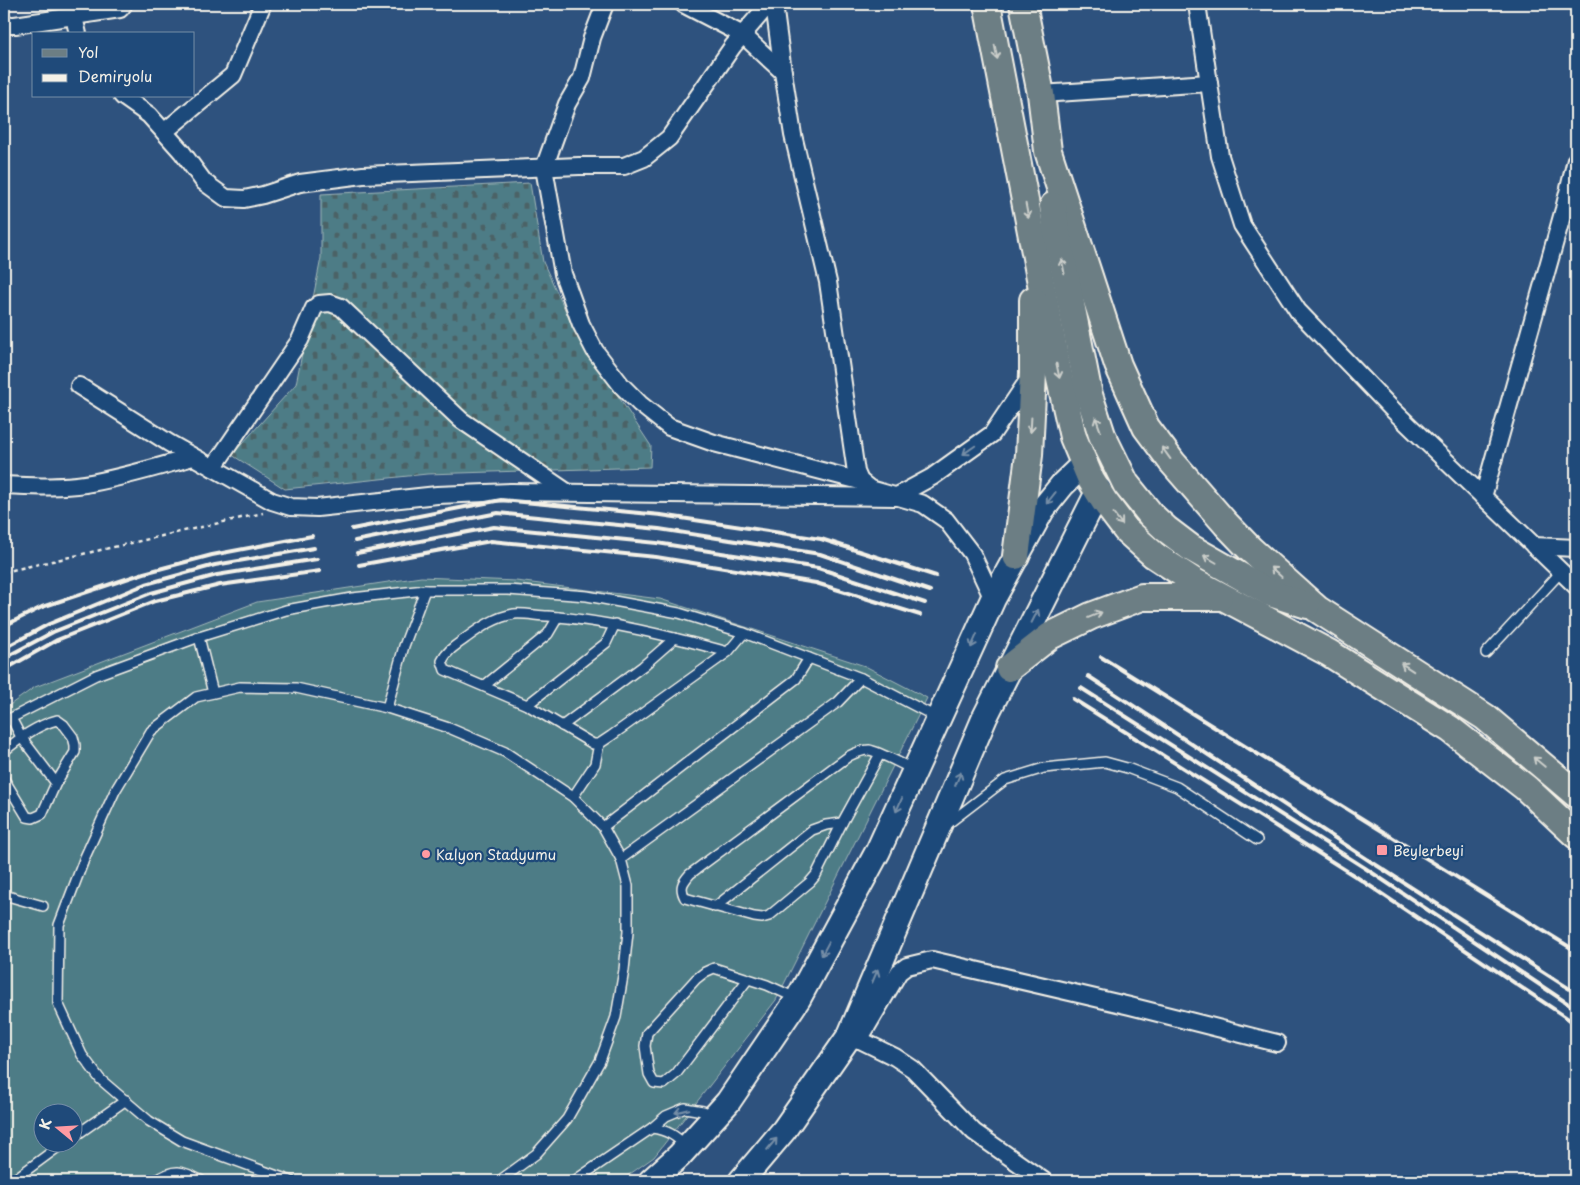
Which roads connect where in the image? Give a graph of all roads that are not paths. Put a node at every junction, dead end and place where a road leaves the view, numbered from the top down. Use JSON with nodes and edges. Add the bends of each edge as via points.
{"nodes":[{"id":1,"x":124,"y":4,"type":"edge"},
{"id":2,"x":262,"y":4,"type":"edge"},
{"id":3,"x":605,"y":4,"type":"edge"},
{"id":4,"x":683,"y":4,"type":"edge"},
{"id":5,"x":773,"y":4,"type":"edge"},
{"id":6,"x":987,"y":4,"type":"edge"},
{"id":7,"x":1023,"y":4,"type":"edge"},
{"id":8,"x":1197,"y":4,"type":"edge"},
{"id":9,"x":74,"y":17,"type":"junction"},
{"id":10,"x":4,"y":25,"type":"edge"},
{"id":11,"x":78,"y":32,"type":"edge"},
{"id":12,"x":743,"y":35,"type":"junction"},
{"id":13,"x":783,"y":72,"type":"junction"},
{"id":14,"x":1209,"y":83,"type":"junction"},
{"id":15,"x":1041,"y":94,"type":"junction"},
{"id":16,"x":125,"y":98,"type":"edge"},
{"id":17,"x":164,"y":132,"type":"junction"},
{"id":18,"x":1048,"y":151,"type":"junction"},
{"id":19,"x":1576,"y":160,"type":"edge"},
{"id":20,"x":544,"y":168,"type":"junction"},
{"id":21,"x":1570,"y":211,"type":"edge"},
{"id":22,"x":1032,"y":236,"type":"junction"},
{"id":23,"x":1033,"y":373,"type":"junction"},
{"id":24,"x":80,"y":386,"type":"dead end"},
{"id":25,"x":193,"y":457,"type":"junction"},
{"id":26,"x":1114,"y":460,"type":"junction"},
{"id":27,"x":1085,"y":463,"type":"junction"},
{"id":28,"x":213,"y":468,"type":"junction"},
{"id":29,"x":860,"y":481,"type":"junction"},
{"id":30,"x":4,"y":484,"type":"edge"},
{"id":31,"x":1098,"y":490,"type":"junction"},
{"id":32,"x":567,"y":492,"type":"junction"},
{"id":33,"x":895,"y":497,"type":"junction"},
{"id":34,"x":1483,"y":497,"type":"junction"},
{"id":35,"x":1534,"y":546,"type":"junction"},
{"id":36,"x":1576,"y":548,"type":"edge"},
{"id":37,"x":1016,"y":556,"type":"junction"},
{"id":38,"x":1561,"y":572,"type":"junction"},
{"id":39,"x":1576,"y":586,"type":"edge"},
{"id":40,"x":425,"y":590,"type":"junction"},
{"id":41,"x":1224,"y":597,"type":"junction"},
{"id":42,"x":993,"y":599,"type":"junction"},
{"id":43,"x":1318,"y":608,"type":"junction"},
{"id":44,"x":558,"y":617,"type":"junction"},
{"id":45,"x":615,"y":624,"type":"junction"},
{"id":46,"x":744,"y":633,"type":"junction"},
{"id":47,"x":199,"y":637,"type":"junction"},
{"id":48,"x":675,"y":638,"type":"junction"},
{"id":49,"x":728,"y":652,"type":"junction"},
{"id":50,"x":1486,"y":654,"type":"dead end"},
{"id":51,"x":809,"y":658,"type":"junction"},
{"id":52,"x":1009,"y":668,"type":"junction"},
{"id":53,"x":861,"y":678,"type":"junction"},
{"id":54,"x":484,"y":686,"type":"junction"},
{"id":55,"x":212,"y":693,"type":"junction"},
{"id":56,"x":527,"y":705,"type":"junction"},
{"id":57,"x":387,"y":708,"type":"junction"},
{"id":58,"x":938,"y":718,"type":"junction"},
{"id":59,"x":7,"y":721,"type":"edge"},
{"id":60,"x":562,"y":726,"type":"junction"},
{"id":61,"x":21,"y":737,"type":"junction"},
{"id":62,"x":599,"y":744,"type":"junction"},
{"id":63,"x":4,"y":751,"type":"edge"},
{"id":64,"x":880,"y":754,"type":"junction"},
{"id":65,"x":915,"y":770,"type":"junction"},
{"id":66,"x":4,"y":779,"type":"edge"},
{"id":67,"x":56,"y":783,"type":"junction"},
{"id":68,"x":1576,"y":794,"type":"edge"},
{"id":69,"x":573,"y":797,"type":"junction"},
{"id":70,"x":842,"y":823,"type":"junction"},
{"id":71,"x":603,"y":827,"type":"junction"},
{"id":72,"x":935,"y":834,"type":"junction"},
{"id":73,"x":1576,"y":835,"type":"edge"},
{"id":74,"x":1257,"y":840,"type":"dead end"},
{"id":75,"x":621,"y":859,"type":"junction"},
{"id":76,"x":4,"y":895,"type":"edge"},
{"id":77,"x":43,"y":906,"type":"dead end"},
{"id":78,"x":716,"y":907,"type":"junction"},
{"id":79,"x":748,"y":979,"type":"junction"},
{"id":80,"x":798,"y":999,"type":"junction"},
{"id":81,"x":854,"y":1037,"type":"junction"},
{"id":82,"x":1277,"y":1043,"type":"dead end"},
{"id":83,"x":126,"y":1100,"type":"junction"},
{"id":84,"x":715,"y":1116,"type":"junction"},
{"id":85,"x":652,"y":1128,"type":"junction"},
{"id":86,"x":82,"y":1131,"type":"edge"},
{"id":87,"x":687,"y":1147,"type":"junction"},
{"id":88,"x":51,"y":1152,"type":"edge"},
{"id":89,"x":12,"y":1181,"type":"edge"},
{"id":90,"x":155,"y":1181,"type":"edge"},
{"id":91,"x":202,"y":1181,"type":"edge"},
{"id":92,"x":292,"y":1181,"type":"edge"},
{"id":93,"x":499,"y":1181,"type":"edge"},
{"id":94,"x":574,"y":1181,"type":"edge"},
{"id":95,"x":651,"y":1181,"type":"edge"},
{"id":96,"x":741,"y":1181,"type":"edge"},
{"id":97,"x":1044,"y":1181,"type":"edge"}],
"edges":[{"from":1,"to":9,"type":"street","via":[[120,10]]},
{"from":2,"to":17,"type":"street","via":[[233,75]]},
{"from":3,"to":20,"type":"street","via":[[582,78],[567,104]]},
{"from":4,"to":12,"type":"street"},
{"from":5,"to":12,"type":"street"},
{"from":5,"to":13,"type":"street"},
{"from":6,"to":22,"type":"main road","one_way":true},
{"from":7,"to":15,"type":"main road"},
{"from":8,"to":14,"type":"street"},
{"from":9,"to":10,"type":"street"},
{"from":9,"to":11,"type":"street"},
{"from":12,"to":13,"type":"street"},
{"from":12,"to":20,"type":"street","via":[[668,138],[644,158],[624,166]]},
{"from":13,"to":29,"type":"street","via":[[793,135],[828,282],[856,472]]},
{"from":14,"to":15,"type":"street"},
{"from":14,"to":34,"type":"street","via":[[1220,156],[1242,225],[1298,311]]},
{"from":15,"to":18,"type":"main road"},
{"from":16,"to":17,"type":"street","via":[[149,115]]},
{"from":17,"to":20,"type":"street","via":[[204,182],[226,198],[244,199],[300,182],[363,175]]},
{"from":26,"to":18,"type":"main road","one_way":true,"via":[[1095,415],[1084,375],[1056,228]]},
{"from":43,"to":18,"type":"main road","one_way":true,"via":[[1226,524],[1146,426],[1118,365]]},
{"from":19,"to":21,"type":"street"},
{"from":20,"to":29,"type":"street","via":[[563,274],[581,324],[595,351],[640,404],[669,427],[714,443]]},
{"from":21,"to":34,"type":"street"},
{"from":22,"to":23,"type":"main road"},
{"from":22,"to":27,"type":"main road","one_way":true,"via":[[1073,437]]},
{"from":23,"to":33,"type":"street","one_way":true,"via":[[992,434],[932,477]]},
{"from":23,"to":37,"type":"main road","one_way":true,"via":[[1029,455]]},
{"from":24,"to":25,"type":"street"},
{"from":25,"to":28,"type":"street"},
{"from":25,"to":30,"type":"street","via":[[127,476],[83,484]]},
{"from":26,"to":27,"type":"main road"},
{"from":26,"to":31,"type":"main road"},
{"from":43,"to":26,"type":"main road","one_way":true,"via":[[1270,593],[1191,548],[1151,515],[1126,484]]},
{"from":27,"to":31,"type":"main road"},
{"from":27,"to":37,"type":"street","one_way":true,"via":[[1042,510]]},
{"from":28,"to":32,"type":"street","via":[[272,501],[316,508],[446,495]]},
{"from":28,"to":32,"type":"street","via":[[300,340],[314,308],[330,303],[341,307],[461,420]]},
{"from":29,"to":33,"type":"street","via":[[870,490]]},
{"from":31,"to":41,"type":"main road","one_way":true,"via":[[1126,530],[1154,555]]},
{"from":52,"to":31,"type":"street","one_way":true},
{"from":32,"to":33,"type":"street"},
{"from":33,"to":42,"type":"street","via":[[923,504],[946,520],[972,554]]},
{"from":34,"to":35,"type":"street"},
{"from":35,"to":36,"type":"street"},
{"from":35,"to":38,"type":"street"},
{"from":37,"to":42,"type":"street"},
{"from":38,"to":39,"type":"street"},
{"from":38,"to":50,"type":"lane"},
{"from":40,"to":46,"type":"lane","via":[[508,590],[587,596],[679,613]]},
{"from":40,"to":47,"type":"lane","via":[[286,610]]},
{"from":40,"to":57,"type":"lane","via":[[404,646]]},
{"from":52,"to":41,"type":"main road","one_way":true,"via":[[1050,636],[1142,597]]},
{"from":41,"to":73,"type":"main road","via":[[1329,653],[1450,729],[1526,788]]},
{"from":42,"to":58,"type":"street","one_way":true},
{"from":68,"to":43,"type":"main road","one_way":true,"via":[[1485,718]]},
{"from":44,"to":45,"type":"lane"},
{"from":44,"to":54,"type":"lane","via":[[548,634]]},
{"from":44,"to":54,"type":"lane","via":[[515,614],[496,620],[446,652],[442,661],[445,670]]},
{"from":45,"to":48,"type":"lane"},
{"from":45,"to":56,"type":"lane","via":[[606,643]]},
{"from":46,"to":49,"type":"lane"},
{"from":46,"to":51,"type":"lane"},
{"from":47,"to":55,"type":"lane"},
{"from":47,"to":59,"type":"lane","via":[[96,675]]},
{"from":48,"to":49,"type":"lane"},
{"from":48,"to":60,"type":"lane"},
{"from":49,"to":62,"type":"lane"},
{"from":51,"to":53,"type":"lane"},
{"from":51,"to":71,"type":"lane","via":[[796,679]]},
{"from":72,"to":52,"type":"street","one_way":true},
{"from":53,"to":58,"type":"lane"},
{"from":53,"to":75,"type":"lane","via":[[838,702]]},
{"from":54,"to":56,"type":"lane"},
{"from":55,"to":57,"type":"lane","via":[[240,687],[296,688]]},
{"from":55,"to":83,"type":"lane","via":[[196,697],[151,731],[115,790],[85,857],[60,925],[58,1003],[82,1055],[100,1079]]},
{"from":56,"to":60,"type":"lane"},
{"from":57,"to":69,"type":"lane","via":[[449,728],[505,752]]},
{"from":58,"to":65,"type":"street"},
{"from":59,"to":61,"type":"lane"},
{"from":60,"to":62,"type":"lane","via":[[585,741]]},
{"from":61,"to":63,"type":"lane"},
{"from":61,"to":67,"type":"lane"},
{"from":61,"to":67,"type":"lane","via":[[57,720],[64,725],[76,745]]},
{"from":62,"to":69,"type":"lane","via":[[595,764]]},
{"from":64,"to":65,"type":"lane"},
{"from":64,"to":70,"type":"lane"},
{"from":64,"to":78,"type":"lane","via":[[870,750],[849,756],[690,874],[682,883],[681,892],[685,898]]},
{"from":65,"to":80,"type":"street","one_way":true,"via":[[878,851]]},
{"from":66,"to":67,"type":"lane","via":[[27,817],[33,818],[42,814]]},
{"from":69,"to":71,"type":"lane"},
{"from":70,"to":78,"type":"lane","via":[[826,824],[812,830]]},
{"from":70,"to":78,"type":"lane","via":[[810,882],[769,916],[754,917]]},
{"from":71,"to":75,"type":"lane"},
{"from":72,"to":74,"type":"lane","via":[[1005,780],[1044,768],[1105,762],[1177,787]]},
{"from":81,"to":72,"type":"street","one_way":true},
{"from":75,"to":93,"type":"lane","via":[[628,886],[628,932],[616,1017],[600,1061],[567,1118],[536,1154]]},
{"from":76,"to":77,"type":"lane"},
{"from":79,"to":79,"type":"lane","via":[[714,968],[696,979],[647,1034],[645,1046],[649,1074],[654,1083],[664,1084],[676,1074]]},
{"from":79,"to":80,"type":"lane"},
{"from":80,"to":84,"type":"street","via":[[728,1102]]},
{"from":81,"to":82,"type":"street","via":[[899,972],[907,966],[932,960]]},
{"from":96,"to":81,"type":"street","one_way":true},
{"from":81,"to":97,"type":"street","via":[[913,1069],[974,1132]]},
{"from":83,"to":86,"type":"lane"},
{"from":83,"to":92,"type":"lane","via":[[149,1121],[182,1141]]},
{"from":84,"to":85,"type":"lane","one_way":true,"via":[[685,1108],[666,1116]]},
{"from":84,"to":87,"type":"street"},
{"from":85,"to":87,"type":"lane","via":[[676,1136]]},
{"from":85,"to":94,"type":"lane"},
{"from":87,"to":95,"type":"street"},
{"from":88,"to":89,"type":"lane"},
{"from":90,"to":91,"type":"lane","via":[[172,1171],[183,1172]]}]}
